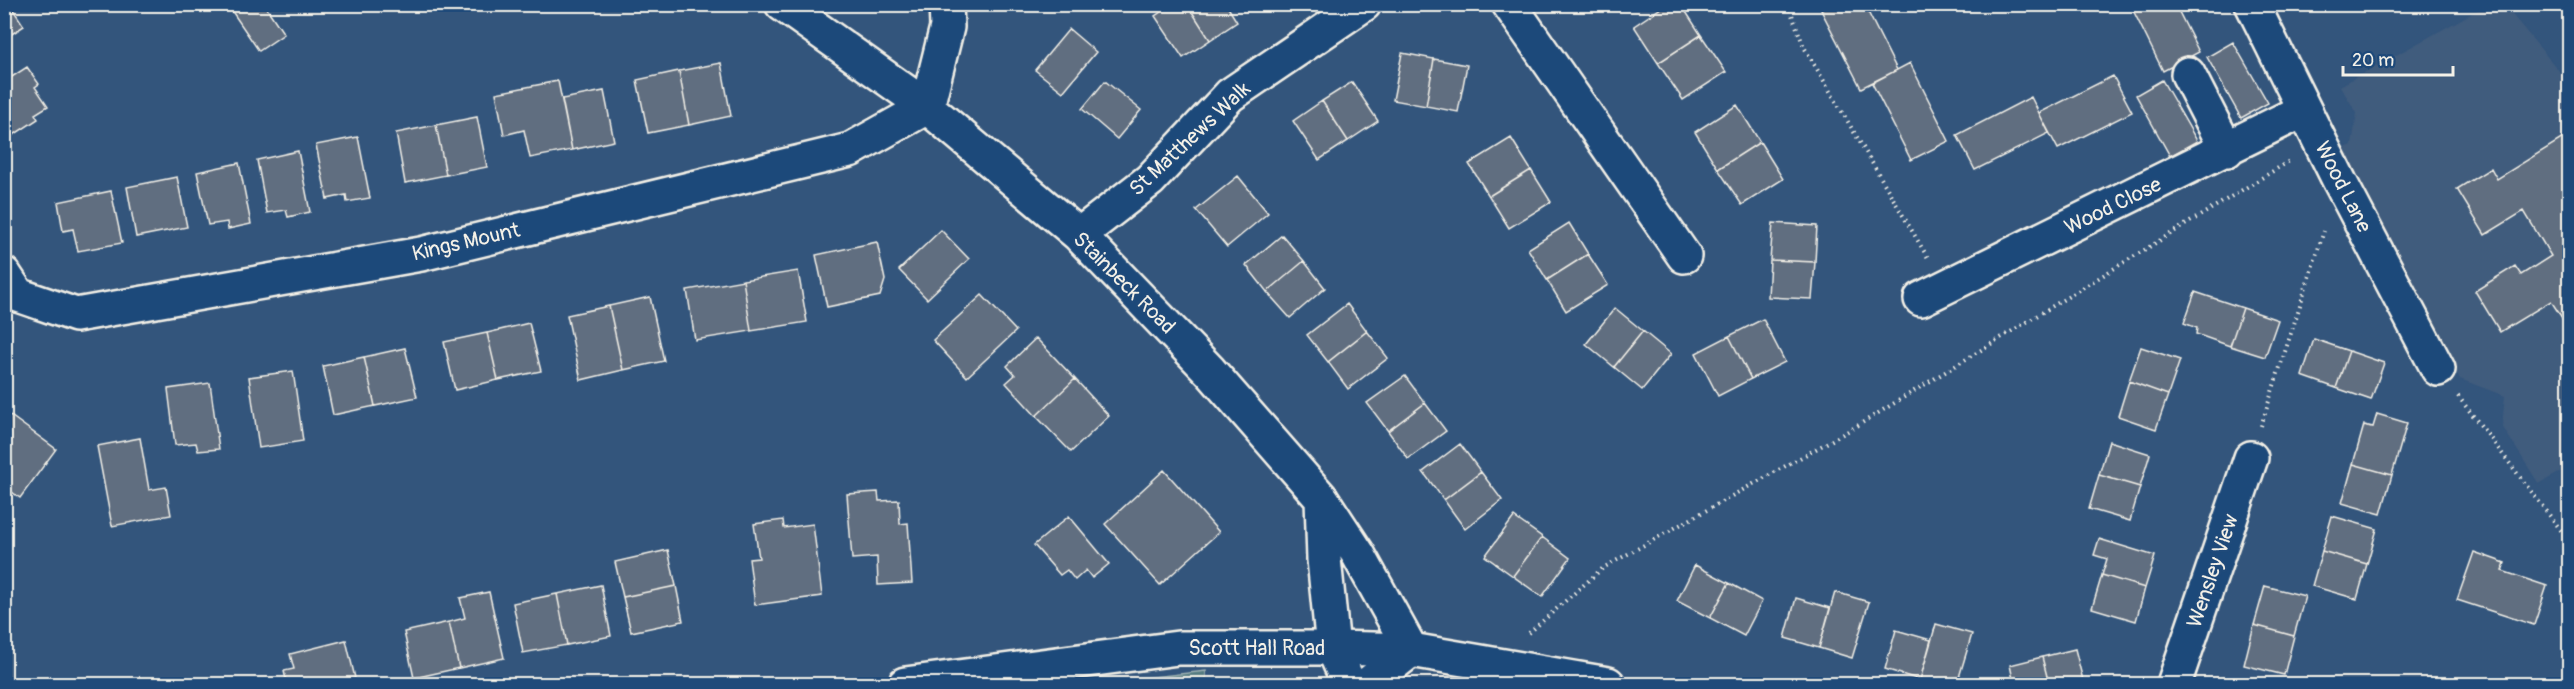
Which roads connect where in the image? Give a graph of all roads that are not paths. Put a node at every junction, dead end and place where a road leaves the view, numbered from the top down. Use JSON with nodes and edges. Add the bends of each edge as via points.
{"nodes":[{"id":1,"x":782,"y":4,"type":"edge"},
{"id":2,"x":946,"y":4,"type":"edge"},
{"id":3,"x":1364,"y":4,"type":"edge"},
{"id":4,"x":1509,"y":4,"type":"edge"},
{"id":5,"x":2252,"y":4,"type":"edge"},
{"id":6,"x":2188,"y":74,"type":"dead end"},
{"id":7,"x":927,"y":107,"type":"junction"},
{"id":8,"x":2304,"y":110,"type":"junction"},
{"id":9,"x":2228,"y":150,"type":"junction"},
{"id":10,"x":1079,"y":235,"type":"junction"},
{"id":11,"x":1684,"y":256,"type":"dead end"},
{"id":12,"x":4,"y":274,"type":"edge"},
{"id":13,"x":1933,"y":293,"type":"road end"},
{"id":14,"x":2438,"y":369,"type":"road end"},
{"id":15,"x":2251,"y":458,"type":"road end"},
{"id":16,"x":1322,"y":499,"type":"junction"},
{"id":17,"x":1333,"y":648,"type":"junction"},
{"id":18,"x":1411,"y":650,"type":"junction"},
{"id":19,"x":1542,"y":678,"type":"edge"},
{"id":20,"x":905,"y":684,"type":"edge"},
{"id":21,"x":1349,"y":684,"type":"edge"},
{"id":22,"x":1368,"y":684,"type":"edge"},
{"id":23,"x":1608,"y":684,"type":"edge"},
{"id":24,"x":2174,"y":684,"type":"edge"}],
"edges":[{"from":1,"to":7,"type":"main road","name":"Stainbeck Road"},
{"from":2,"to":7,"type":"main road","via":[[947,27]]},
{"from":3,"to":10,"type":"main road","name":"St Matthews Walk","via":[[1230,95],[1150,180]]},
{"from":4,"to":11,"type":"main road"},
{"from":5,"to":8,"type":"main road","name":"Wood Lane"},
{"from":6,"to":9,"type":"main road"},
{"from":7,"to":10,"type":"main road","name":"Stainbeck Road"},
{"from":7,"to":12,"type":"main road","name":"Kings Mount","via":[[850,150],[398,258],[76,315],[18,295]]},
{"from":8,"to":9,"type":"main road","name":"Wood Close"},
{"from":8,"to":14,"type":"main road","name":"Wood Lane"},
{"from":9,"to":13,"type":"main road","name":"Wood Close"},
{"from":10,"to":16,"type":"main road","name":"Stainbeck Road","via":[[1210,371]]},
{"from":15,"to":24,"type":"main road","name":"Wensley View"},
{"from":16,"to":17,"type":"main road"},
{"from":16,"to":18,"type":"main road","name":"Stainbeck Road","via":[[1358,554]]},
{"from":17,"to":18,"type":"main road","name":"Scott Hall Road"},
{"from":17,"to":20,"type":"main road","name":"Scott Hall Road","via":[[1178,648]]},
{"from":17,"to":21,"type":"main road"},
{"from":18,"to":19,"type":"main road","name":"Scott Hall Road","via":[[1495,664]]},
{"from":18,"to":22,"type":"main road"},
{"from":19,"to":23,"type":"main road","name":"Scott Hall Road"}]}
